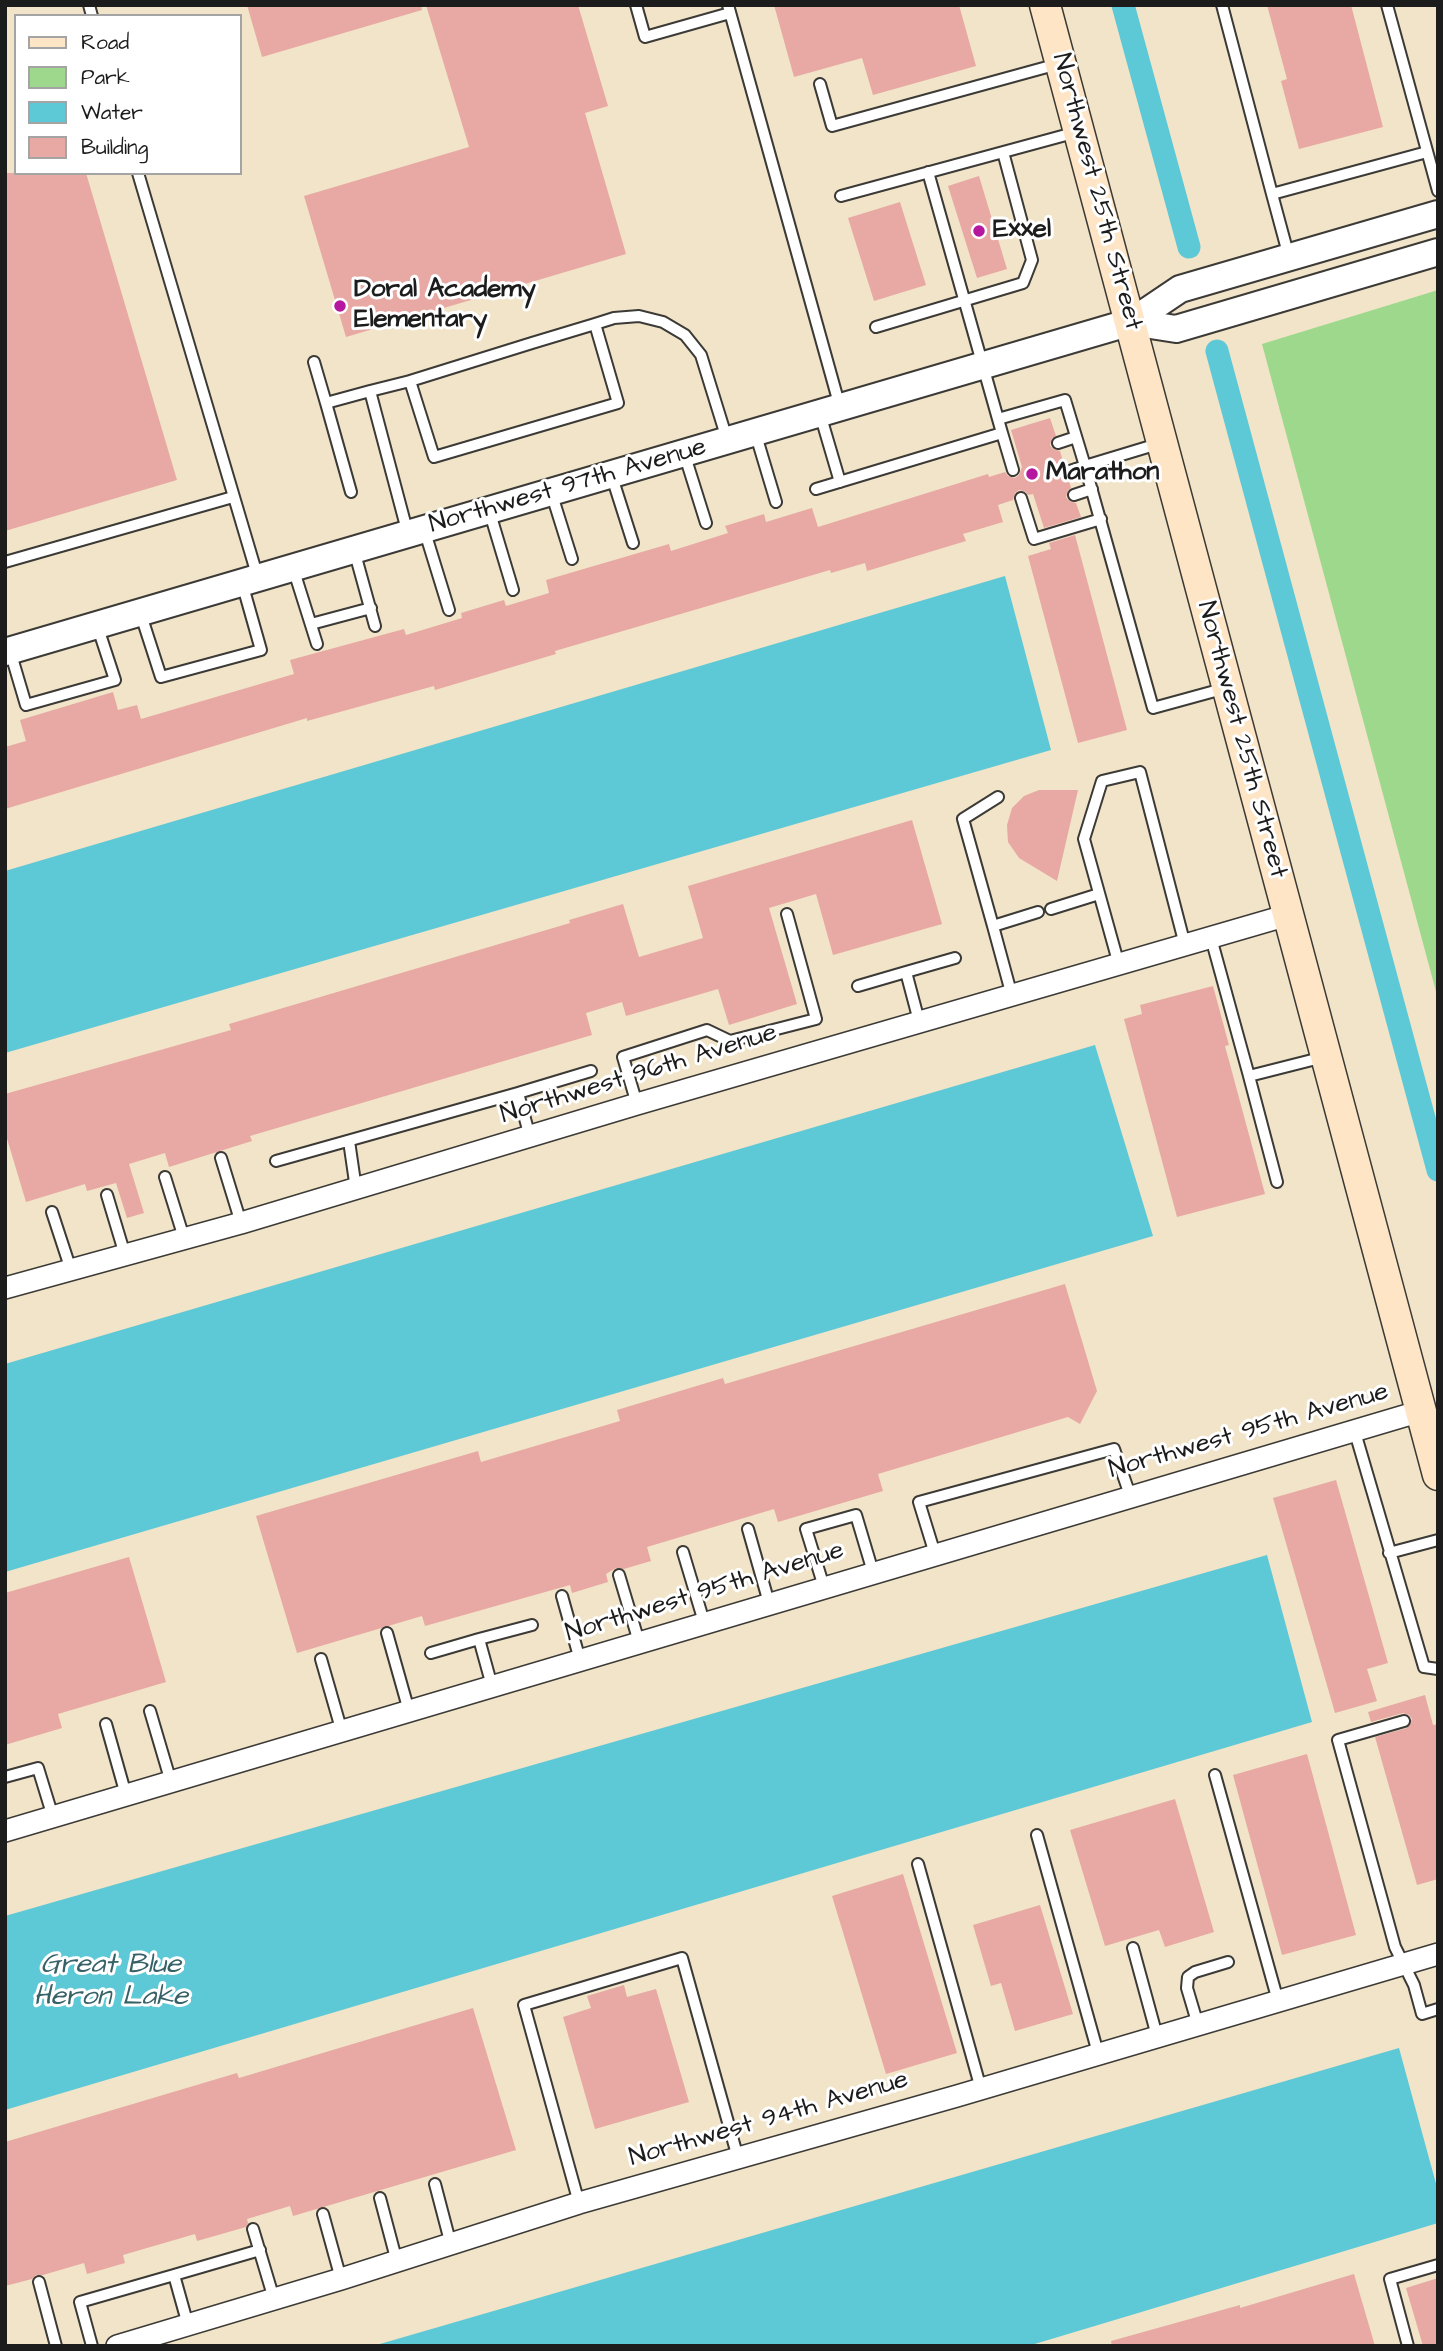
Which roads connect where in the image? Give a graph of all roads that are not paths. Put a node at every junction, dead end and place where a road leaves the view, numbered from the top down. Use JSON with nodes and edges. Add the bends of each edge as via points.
{"nodes":[{"id":1,"x":636,"y":5,"type":"edge"},
{"id":2,"x":1045,"y":5,"type":"edge"},
{"id":3,"x":1222,"y":5,"type":"edge"},
{"id":4,"x":1387,"y":5,"type":"edge"},
{"id":5,"x":729,"y":9,"type":"edge"},
{"id":6,"x":1061,"y":64,"type":"junction"},
{"id":7,"x":820,"y":85,"type":"dead end"},
{"id":8,"x":1080,"y":132,"type":"junction"},
{"id":9,"x":1003,"y":152,"type":"junction"},
{"id":10,"x":1427,"y":152,"type":"junction"},
{"id":11,"x":928,"y":172,"type":"junction"},
{"id":12,"x":139,"y":175,"type":"edge"},
{"id":13,"x":1438,"y":191,"type":"edge"},
{"id":14,"x":1272,"y":194,"type":"junction"},
{"id":15,"x":841,"y":196,"type":"dead end"},
{"id":16,"x":1438,"y":214,"type":"edge"},
{"id":17,"x":1438,"y":252,"type":"edge"},
{"id":18,"x":1289,"y":257,"type":"junction"},
{"id":19,"x":965,"y":302,"type":"junction"},
{"id":20,"x":1131,"y":322,"type":"junction"},
{"id":21,"x":595,"y":324,"type":"junction"},
{"id":22,"x":876,"y":327,"type":"dead end"},
{"id":23,"x":314,"y":362,"type":"dead end"},
{"id":24,"x":983,"y":365,"type":"junction"},
{"id":25,"x":410,"y":381,"type":"junction"},
{"id":26,"x":370,"y":391,"type":"junction"},
{"id":27,"x":326,"y":403,"type":"junction"},
{"id":28,"x":830,"y":410,"type":"junction"},
{"id":29,"x":998,"y":419,"type":"junction"},
{"id":30,"x":755,"y":432,"type":"junction"},
{"id":31,"x":1002,"y":433,"type":"junction"},
{"id":32,"x":1076,"y":437,"type":"junction"},
{"id":33,"x":727,"y":440,"type":"junction"},
{"id":34,"x":1162,"y":442,"type":"junction"},
{"id":35,"x":1058,"y":443,"type":"dead end"},
{"id":36,"x":684,"y":453,"type":"junction"},
{"id":37,"x":1014,"y":461,"type":"dead end"},
{"id":38,"x":1085,"y":466,"type":"junction"},
{"id":39,"x":1067,"y":472,"type":"dead end"},
{"id":40,"x":611,"y":474,"type":"junction"},
{"id":41,"x":840,"y":482,"type":"junction"},
{"id":42,"x":816,"y":489,"type":"dead end"},
{"id":43,"x":1092,"y":489,"type":"junction"},
{"id":44,"x":351,"y":492,"type":"dead end"},
{"id":45,"x":551,"y":492,"type":"junction"},
{"id":46,"x":1074,"y":495,"type":"dead end"},
{"id":47,"x":233,"y":497,"type":"junction"},
{"id":48,"x":1021,"y":498,"type":"dead end"},
{"id":49,"x":776,"y":502,"type":"dead end"},
{"id":50,"x":1037,"y":506,"type":"dead end"},
{"id":51,"x":489,"y":510,"type":"junction"},
{"id":52,"x":1025,"y":510,"type":"junction"},
{"id":53,"x":1101,"y":519,"type":"junction"},
{"id":54,"x":706,"y":523,"type":"dead end"},
{"id":55,"x":416,"y":532,"type":"junction"},
{"id":56,"x":633,"y":543,"type":"dead end"},
{"id":57,"x":354,"y":550,"type":"junction"},
{"id":58,"x":572,"y":559,"type":"dead end"},
{"id":59,"x":5,"y":562,"type":"edge"},
{"id":60,"x":293,"y":568,"type":"junction"},
{"id":61,"x":250,"y":580,"type":"junction"},
{"id":62,"x":513,"y":590,"type":"dead end"},
{"id":63,"x":371,"y":608,"type":"junction"},
{"id":64,"x":449,"y":610,"type":"dead end"},
{"id":65,"x":140,"y":612,"type":"junction"},
{"id":66,"x":311,"y":624,"type":"junction"},
{"id":67,"x":97,"y":625,"type":"junction"},
{"id":68,"x":375,"y":626,"type":"dead end"},
{"id":69,"x":317,"y":644,"type":"dead end"},
{"id":70,"x":8,"y":652,"type":"edge"},
{"id":71,"x":1226,"y":688,"type":"junction"},
{"id":72,"x":998,"y":797,"type":"dead end"},
{"id":73,"x":1099,"y":894,"type":"junction"},
{"id":74,"x":1051,"y":909,"type":"dead end"},
{"id":75,"x":1038,"y":912,"type":"dead end"},
{"id":76,"x":787,"y":914,"type":"dead end"},
{"id":77,"x":1288,"y":915,"type":"junction"},
{"id":78,"x":993,"y":926,"type":"junction"},
{"id":79,"x":1211,"y":938,"type":"junction"},
{"id":80,"x":1185,"y":945,"type":"junction"},
{"id":81,"x":955,"y":958,"type":"dead end"},
{"id":82,"x":1119,"y":965,"type":"junction"},
{"id":83,"x":906,"y":972,"type":"junction"},
{"id":84,"x":858,"y":986,"type":"dead end"},
{"id":85,"x":1012,"y":996,"type":"junction"},
{"id":86,"x":919,"y":1021,"type":"junction"},
{"id":87,"x":1327,"y":1056,"type":"junction"},
{"id":88,"x":591,"y":1071,"type":"dead end"},
{"id":89,"x":1249,"y":1076,"type":"junction"},
{"id":90,"x":518,"y":1093,"type":"junction"},
{"id":91,"x":637,"y":1104,"type":"junction"},
{"id":92,"x":530,"y":1137,"type":"junction"},
{"id":93,"x":349,"y":1141,"type":"junction"},
{"id":94,"x":222,"y":1158,"type":"dead end"},
{"id":95,"x":276,"y":1161,"type":"dead end"},
{"id":96,"x":165,"y":1177,"type":"dead end"},
{"id":97,"x":1278,"y":1182,"type":"dead end"},
{"id":98,"x":356,"y":1189,"type":"junction"},
{"id":99,"x":107,"y":1195,"type":"dead end"},
{"id":100,"x":52,"y":1212,"type":"dead end"},
{"id":101,"x":241,"y":1223,"type":"junction"},
{"id":102,"x":184,"y":1238,"type":"junction"},
{"id":103,"x":125,"y":1255,"type":"junction"},
{"id":104,"x":71,"y":1270,"type":"junction"},
{"id":105,"x":5,"y":1288,"type":"edge"},
{"id":106,"x":1421,"y":1411,"type":"junction"},
{"id":107,"x":1354,"y":1429,"type":"junction"},
{"id":108,"x":1438,"y":1475,"type":"edge"},
{"id":109,"x":1130,"y":1496,"type":"junction"},
{"id":110,"x":747,"y":1530,"type":"dead end"},
{"id":111,"x":1438,"y":1540,"type":"edge"},
{"id":112,"x":683,"y":1552,"type":"dead end"},
{"id":113,"x":1389,"y":1553,"type":"junction"},
{"id":114,"x":935,"y":1554,"type":"junction"},
{"id":115,"x":873,"y":1572,"type":"junction"},
{"id":116,"x":619,"y":1574,"type":"dead end"},
{"id":117,"x":824,"y":1587,"type":"junction"},
{"id":118,"x":562,"y":1596,"type":"dead end"},
{"id":119,"x":769,"y":1603,"type":"junction"},
{"id":120,"x":705,"y":1622,"type":"junction"},
{"id":121,"x":532,"y":1625,"type":"dead end"},
{"id":122,"x":387,"y":1633,"type":"dead end"},
{"id":123,"x":479,"y":1639,"type":"junction"},
{"id":124,"x":639,"y":1642,"type":"junction"},
{"id":125,"x":431,"y":1653,"type":"dead end"},
{"id":126,"x":321,"y":1659,"type":"dead end"},
{"id":127,"x":580,"y":1660,"type":"junction"},
{"id":128,"x":1438,"y":1669,"type":"edge"},
{"id":129,"x":492,"y":1686,"type":"junction"},
{"id":130,"x":150,"y":1711,"type":"dead end"},
{"id":131,"x":409,"y":1711,"type":"junction"},
{"id":132,"x":1404,"y":1721,"type":"dead end"},
{"id":133,"x":106,"y":1724,"type":"dead end"},
{"id":134,"x":342,"y":1732,"type":"junction"},
{"id":135,"x":1215,"y":1775,"type":"dead end"},
{"id":136,"x":5,"y":1777,"type":"edge"},
{"id":137,"x":171,"y":1782,"type":"junction"},
{"id":138,"x":127,"y":1795,"type":"junction"},
{"id":139,"x":53,"y":1817,"type":"junction"},
{"id":140,"x":5,"y":1831,"type":"edge"},
{"id":141,"x":1037,"y":1835,"type":"dead end"},
{"id":142,"x":918,"y":1864,"type":"dead end"},
{"id":143,"x":1133,"y":1948,"type":"dead end"},
{"id":144,"x":1438,"y":1954,"type":"edge"},
{"id":145,"x":1228,"y":1962,"type":"dead end"},
{"id":146,"x":1403,"y":1964,"type":"junction"},
{"id":147,"x":1278,"y":2001,"type":"junction"},
{"id":148,"x":1438,"y":2010,"type":"edge"},
{"id":149,"x":1198,"y":2025,"type":"junction"},
{"id":150,"x":1157,"y":2036,"type":"junction"},
{"id":151,"x":1098,"y":2053,"type":"junction"},
{"id":152,"x":982,"y":2089,"type":"junction"},
{"id":153,"x":738,"y":2158,"type":"junction"},
{"id":154,"x":436,"y":2185,"type":"dead end"},
{"id":155,"x":380,"y":2198,"type":"dead end"},
{"id":156,"x":579,"y":2203,"type":"junction"},
{"id":157,"x":323,"y":2214,"type":"dead end"},
{"id":158,"x":253,"y":2229,"type":"dead end"},
{"id":159,"x":451,"y":2245,"type":"junction"},
{"id":160,"x":260,"y":2250,"type":"junction"},
{"id":161,"x":397,"y":2262,"type":"junction"},
{"id":162,"x":1438,"y":2265,"type":"edge"},
{"id":163,"x":174,"y":2275,"type":"junction"},
{"id":164,"x":341,"y":2279,"type":"junction"},
{"id":165,"x":39,"y":2282,"type":"dead end"},
{"id":166,"x":274,"y":2299,"type":"junction"},
{"id":167,"x":188,"y":2325,"type":"junction"},
{"id":168,"x":56,"y":2346,"type":"edge"},
{"id":169,"x":92,"y":2346,"type":"edge"},
{"id":170,"x":117,"y":2346,"type":"edge"},
{"id":171,"x":1408,"y":2346,"type":"edge"}],
"edges":[{"from":1,"to":5,"type":"lane","via":[[645,37]]},
{"from":2,"to":6,"type":"main road","name":"Northwest 25th Street"},
{"from":3,"to":14,"type":"lane"},
{"from":4,"to":10,"type":"lane"},
{"from":5,"to":28,"type":"lane"},
{"from":6,"to":7,"type":"lane","via":[[832,126]]},
{"from":6,"to":8,"type":"main road","name":"Northwest 25th Street"},
{"from":8,"to":9,"type":"lane"},
{"from":8,"to":20,"type":"main road","name":"Northwest 25th Street"},
{"from":9,"to":11,"type":"lane"},
{"from":9,"to":19,"type":"lane","via":[[1032,260],[1023,282]]},
{"from":10,"to":13,"type":"lane"},
{"from":10,"to":14,"type":"lane"},
{"from":11,"to":15,"type":"lane"},
{"from":11,"to":19,"type":"lane"},
{"from":12,"to":47,"type":"lane"},
{"from":14,"to":18,"type":"lane"},
{"from":16,"to":18,"type":"street","name":"Northwest 97th Avenue"},
{"from":17,"to":20,"type":"street","name":"Northwest 97th Avenue","via":[[1177,329]]},
{"from":18,"to":20,"type":"street","name":"Northwest 97th Avenue","via":[[1180,289]]},
{"from":19,"to":22,"type":"lane"},
{"from":19,"to":24,"type":"lane"},
{"from":20,"to":24,"type":"street","name":"Northwest 97th Avenue"},
{"from":20,"to":34,"type":"main road","name":"Northwest 25th Street"},
{"from":21,"to":25,"type":"lane"},
{"from":21,"to":25,"type":"lane","via":[[618,403],[434,457]]},
{"from":21,"to":33,"type":"lane","via":[[639,316],[663,322],[685,335],[701,355]]},
{"from":23,"to":27,"type":"lane"},
{"from":24,"to":28,"type":"street","name":"Northwest 97th Avenue"},
{"from":24,"to":29,"type":"lane"},
{"from":25,"to":26,"type":"lane"},
{"from":26,"to":27,"type":"lane"},
{"from":26,"to":55,"type":"lane"},
{"from":27,"to":44,"type":"lane"},
{"from":28,"to":30,"type":"street","name":"Northwest 97th Avenue"},
{"from":28,"to":41,"type":"lane"},
{"from":29,"to":31,"type":"lane"},
{"from":29,"to":32,"type":"lane","via":[[1065,400]]},
{"from":30,"to":33,"type":"street","name":"Northwest 97th Avenue"},
{"from":30,"to":49,"type":"lane"},
{"from":31,"to":37,"type":"lane"},
{"from":31,"to":41,"type":"lane"},
{"from":32,"to":35,"type":"lane"},
{"from":32,"to":38,"type":"lane"},
{"from":33,"to":36,"type":"street","name":"Northwest 97th Avenue"},
{"from":34,"to":38,"type":"lane"},
{"from":34,"to":71,"type":"main road","name":"Northwest 25th Street"},
{"from":36,"to":40,"type":"street","name":"Northwest 97th Avenue"},
{"from":36,"to":54,"type":"lane"},
{"from":38,"to":39,"type":"lane"},
{"from":38,"to":43,"type":"lane"},
{"from":40,"to":45,"type":"street","name":"Northwest 97th Avenue"},
{"from":40,"to":56,"type":"lane"},
{"from":41,"to":42,"type":"lane"},
{"from":43,"to":46,"type":"lane"},
{"from":43,"to":53,"type":"lane"},
{"from":45,"to":51,"type":"street","name":"Northwest 97th Avenue"},
{"from":45,"to":58,"type":"lane"},
{"from":47,"to":59,"type":"lane"},
{"from":47,"to":61,"type":"lane"},
{"from":48,"to":52,"type":"lane"},
{"from":50,"to":52,"type":"lane"},
{"from":51,"to":55,"type":"street","name":"Northwest 97th Avenue"},
{"from":51,"to":62,"type":"lane"},
{"from":52,"to":53,"type":"lane","via":[[1034,539]]},
{"from":53,"to":71,"type":"lane","via":[[1153,708]]},
{"from":55,"to":57,"type":"street","name":"Northwest 97th Avenue"},
{"from":55,"to":64,"type":"lane"},
{"from":57,"to":60,"type":"street","name":"Northwest 97th Avenue"},
{"from":57,"to":63,"type":"lane"},
{"from":60,"to":61,"type":"street","name":"Northwest 97th Avenue"},
{"from":60,"to":66,"type":"lane"},
{"from":61,"to":65,"type":"street","name":"Northwest 97th Avenue"},
{"from":61,"to":65,"type":"lane","via":[[261,650],[161,677]]},
{"from":63,"to":66,"type":"lane"},
{"from":63,"to":68,"type":"lane"},
{"from":65,"to":67,"type":"street","name":"Northwest 97th Avenue"},
{"from":66,"to":69,"type":"lane"},
{"from":67,"to":70,"type":"street","name":"Northwest 97th Avenue"},
{"from":67,"to":70,"type":"lane","via":[[115,680],[26,705]]},
{"from":71,"to":77,"type":"main road","name":"Northwest 25th Street"},
{"from":72,"to":78,"type":"lane","via":[[963,820]]},
{"from":73,"to":74,"type":"lane"},
{"from":73,"to":80,"type":"lane","via":[[1084,839],[1102,781],[1140,772]]},
{"from":73,"to":82,"type":"lane"},
{"from":75,"to":78,"type":"lane"},
{"from":76,"to":91,"type":"lane","via":[[816,1019],[730,1041],[707,1030],[623,1057]]},
{"from":77,"to":79,"type":"street","name":"Northwest 96th Avenue"},
{"from":77,"to":87,"type":"main road","name":"Northwest 25th Street"},
{"from":78,"to":85,"type":"lane"},
{"from":79,"to":80,"type":"street","name":"Northwest 96th Avenue"},
{"from":79,"to":89,"type":"lane"},
{"from":80,"to":82,"type":"street","name":"Northwest 96th Avenue"},
{"from":81,"to":83,"type":"lane"},
{"from":82,"to":85,"type":"street","name":"Northwest 96th Avenue"},
{"from":83,"to":84,"type":"lane"},
{"from":83,"to":86,"type":"lane"},
{"from":85,"to":86,"type":"street","name":"Northwest 96th Avenue"},
{"from":86,"to":91,"type":"street","name":"Northwest 96th Avenue"},
{"from":87,"to":89,"type":"lane"},
{"from":87,"to":106,"type":"main road","name":"Northwest 25th Street"},
{"from":88,"to":90,"type":"lane"},
{"from":89,"to":97,"type":"lane"},
{"from":90,"to":92,"type":"lane"},
{"from":90,"to":93,"type":"lane"},
{"from":91,"to":92,"type":"street","name":"Northwest 96th Avenue"},
{"from":92,"to":98,"type":"street","name":"Northwest 96th Avenue"},
{"from":93,"to":95,"type":"lane"},
{"from":93,"to":98,"type":"lane"},
{"from":94,"to":101,"type":"lane"},
{"from":96,"to":102,"type":"lane"},
{"from":98,"to":101,"type":"street","name":"Northwest 96th Avenue"},
{"from":99,"to":103,"type":"lane"},
{"from":100,"to":104,"type":"lane"},
{"from":101,"to":102,"type":"street","name":"Northwest 96th Avenue"},
{"from":102,"to":103,"type":"street","name":"Northwest 96th Avenue"},
{"from":103,"to":104,"type":"street","name":"Northwest 96th Avenue"},
{"from":104,"to":105,"type":"street","name":"Northwest 96th Avenue"},
{"from":106,"to":107,"type":"street","name":"Northwest 95th Avenue"},
{"from":106,"to":108,"type":"main road","name":"Northwest 25th Street"},
{"from":107,"to":109,"type":"street","name":"Northwest 95th Avenue"},
{"from":107,"to":113,"type":"lane"},
{"from":109,"to":114,"type":"street","name":"Northwest 95th Avenue"},
{"from":109,"to":114,"type":"lane","via":[[1114,1449],[919,1502]]},
{"from":110,"to":119,"type":"lane"},
{"from":111,"to":113,"type":"lane"},
{"from":112,"to":120,"type":"lane"},
{"from":113,"to":128,"type":"lane","via":[[1423,1667]]},
{"from":114,"to":115,"type":"street","name":"Northwest 95th Avenue"},
{"from":115,"to":117,"type":"street","name":"Northwest 95th Avenue"},
{"from":115,"to":117,"type":"lane","via":[[856,1515],[806,1529]]},
{"from":116,"to":124,"type":"lane"},
{"from":117,"to":119,"type":"street","name":"Northwest 95th Avenue"},
{"from":118,"to":127,"type":"lane"},
{"from":119,"to":120,"type":"street","name":"Northwest 95th Avenue"},
{"from":120,"to":124,"type":"street","name":"Northwest 95th Avenue"},
{"from":121,"to":123,"type":"lane"},
{"from":122,"to":131,"type":"lane"},
{"from":123,"to":125,"type":"lane"},
{"from":123,"to":129,"type":"lane"},
{"from":124,"to":127,"type":"street","name":"Northwest 95th Avenue"},
{"from":126,"to":134,"type":"lane"},
{"from":127,"to":129,"type":"street","name":"Northwest 95th Avenue"},
{"from":129,"to":131,"type":"street","name":"Northwest 95th Avenue"},
{"from":130,"to":137,"type":"lane"},
{"from":131,"to":134,"type":"street","name":"Northwest 95th Avenue"},
{"from":132,"to":146,"type":"lane","via":[[1338,1740]]},
{"from":133,"to":138,"type":"lane"},
{"from":134,"to":137,"type":"street","name":"Northwest 95th Avenue"},
{"from":135,"to":147,"type":"lane"},
{"from":136,"to":139,"type":"lane","via":[[38,1768]]},
{"from":137,"to":138,"type":"street","name":"Northwest 95th Avenue"},
{"from":138,"to":139,"type":"street","name":"Northwest 95th Avenue"},
{"from":139,"to":140,"type":"street","name":"Northwest 95th Avenue"},
{"from":141,"to":151,"type":"lane"},
{"from":142,"to":152,"type":"lane"},
{"from":143,"to":150,"type":"lane"},
{"from":144,"to":146,"type":"street","name":"Northwest 94th Avenue"},
{"from":145,"to":149,"type":"lane","via":[[1188,1977]]},
{"from":146,"to":147,"type":"street","name":"Northwest 94th Avenue"},
{"from":146,"to":148,"type":"lane","via":[[1422,2014]]},
{"from":147,"to":149,"type":"street","name":"Northwest 94th Avenue"},
{"from":149,"to":150,"type":"street","name":"Northwest 94th Avenue"},
{"from":150,"to":151,"type":"street","name":"Northwest 94th Avenue"},
{"from":151,"to":152,"type":"street","name":"Northwest 94th Avenue"},
{"from":152,"to":153,"type":"street","name":"Northwest 94th Avenue"},
{"from":153,"to":156,"type":"street","name":"Northwest 94th Avenue"},
{"from":153,"to":156,"type":"lane","via":[[682,1958],[524,2005]]},
{"from":154,"to":159,"type":"lane"},
{"from":155,"to":161,"type":"lane"},
{"from":156,"to":159,"type":"street","name":"Northwest 94th Avenue"},
{"from":157,"to":164,"type":"lane"},
{"from":158,"to":160,"type":"lane"},
{"from":159,"to":161,"type":"street","name":"Northwest 94th Avenue"},
{"from":160,"to":163,"type":"lane"},
{"from":160,"to":166,"type":"lane"},
{"from":161,"to":164,"type":"street","name":"Northwest 94th Avenue"},
{"from":162,"to":171,"type":"lane","via":[[1390,2279]]},
{"from":163,"to":167,"type":"lane"},
{"from":163,"to":169,"type":"lane","via":[[80,2302]]},
{"from":164,"to":166,"type":"street","name":"Northwest 94th Avenue"},
{"from":165,"to":168,"type":"lane"},
{"from":166,"to":167,"type":"street","name":"Northwest 94th Avenue"},
{"from":167,"to":170,"type":"street","name":"Northwest 94th Avenue"}]}
